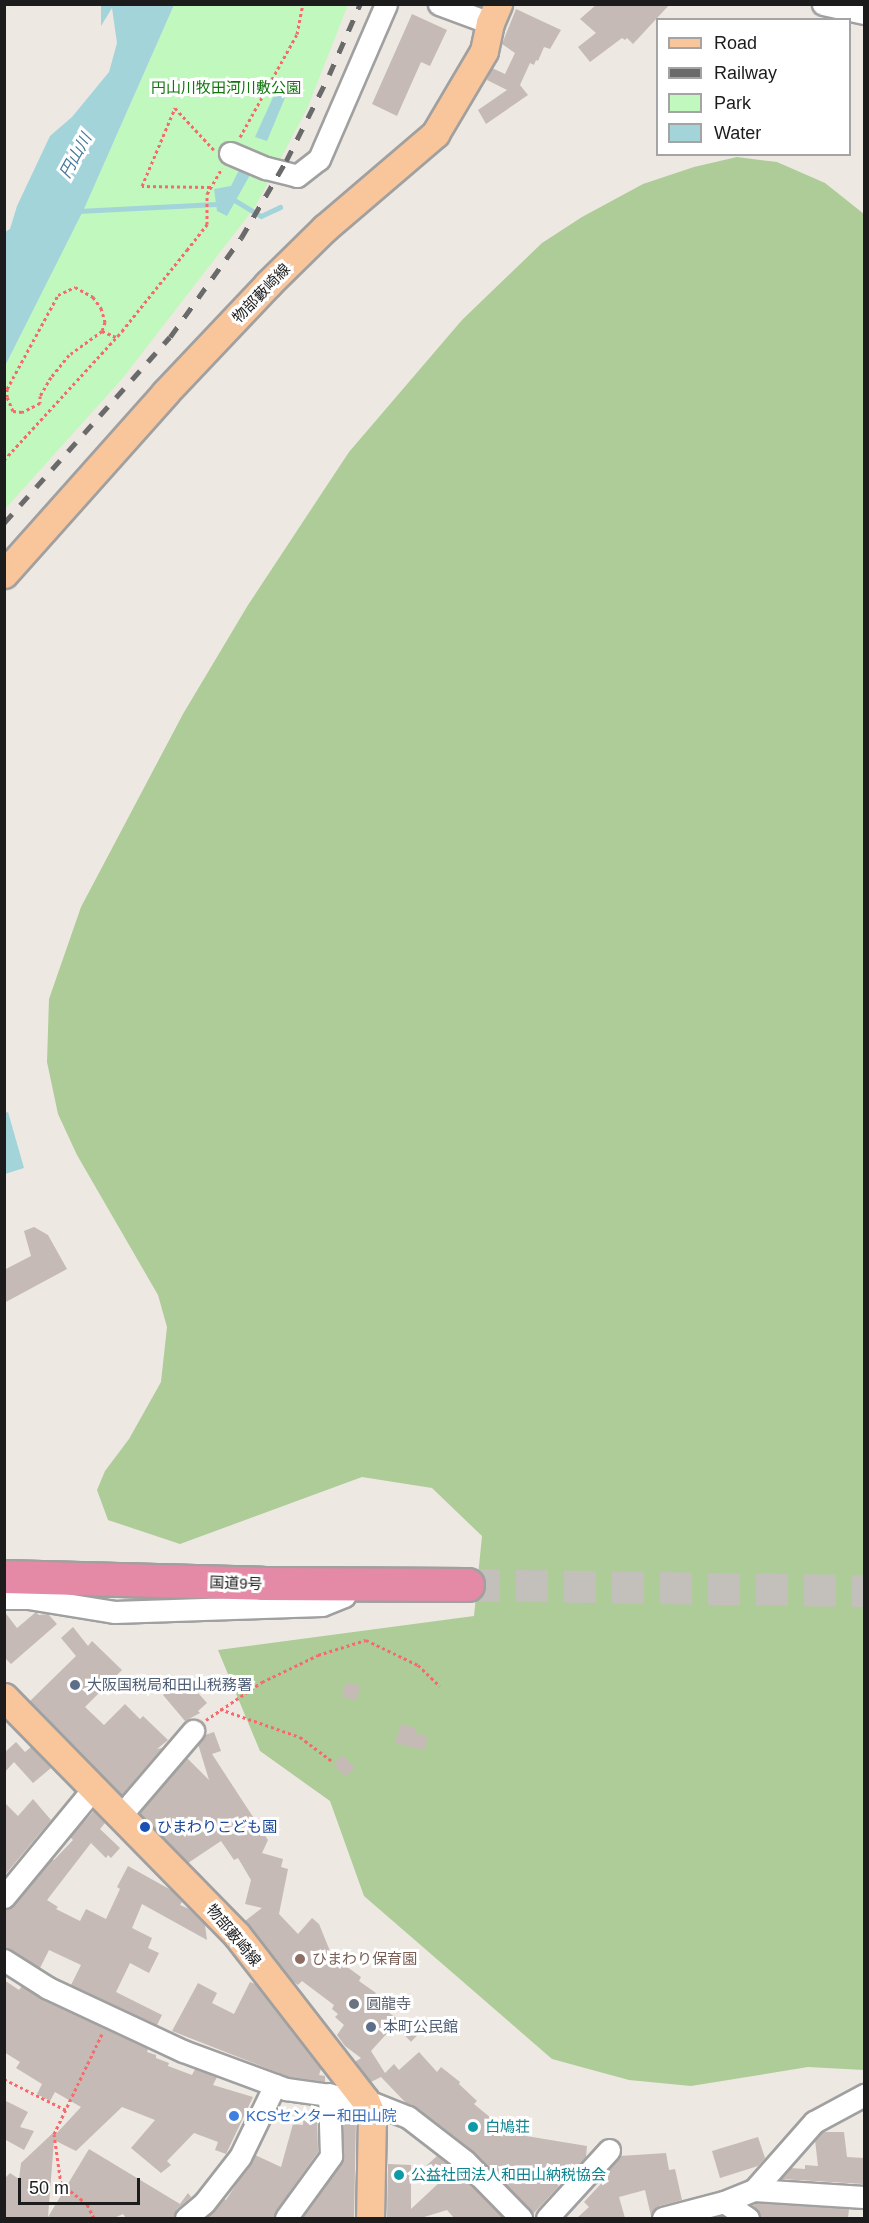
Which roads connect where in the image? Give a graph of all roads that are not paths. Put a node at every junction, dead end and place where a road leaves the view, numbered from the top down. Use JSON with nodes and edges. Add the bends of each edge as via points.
{"nodes":[{"id":1,"x":386,"y":4,"type":"edge"},
{"id":2,"x":439,"y":4,"type":"edge"},
{"id":3,"x":823,"y":4,"type":"edge"},
{"id":4,"x":864,"y":13,"type":"edge"},
{"id":5,"x":494,"y":14,"type":"edge"},
{"id":6,"x":227,"y":158,"type":"road end"},
{"id":7,"x":4,"y":574,"type":"edge"},
{"id":8,"x":4,"y":1577,"type":"edge"},
{"id":9,"x":344,"y":1583,"type":"junction"},
{"id":10,"x":468,"y":1585,"type":"tunnel mouth"},
{"id":11,"x":4,"y":1598,"type":"edge"},
{"id":12,"x":4,"y":1697,"type":"edge"},
{"id":13,"x":193,"y":1731,"type":"road end"},
{"id":14,"x":93,"y":1789,"type":"junction"},
{"id":15,"x":121,"y":1815,"type":"junction"},
{"id":16,"x":4,"y":1897,"type":"edge"},
{"id":17,"x":4,"y":1960,"type":"edge"},
{"id":18,"x":275,"y":2085,"type":"junction"},
{"id":19,"x":329,"y":2094,"type":"junction"},
{"id":20,"x":864,"y":2095,"type":"edge"},
{"id":21,"x":365,"y":2100,"type":"junction"},
{"id":22,"x":609,"y":2150,"type":"dead end"},
{"id":23,"x":754,"y":2190,"type":"junction"},
{"id":24,"x":864,"y":2197,"type":"edge"},
{"id":25,"x":724,"y":2202,"type":"junction"},
{"id":26,"x":186,"y":2218,"type":"edge"},
{"id":27,"x":286,"y":2218,"type":"edge"},
{"id":28,"x":370,"y":2218,"type":"edge"},
{"id":29,"x":520,"y":2218,"type":"edge"},
{"id":30,"x":547,"y":2218,"type":"edge"},
{"id":31,"x":663,"y":2218,"type":"edge"},
{"id":32,"x":748,"y":2218,"type":"edge"}],
"edges":[{"from":1,"to":6,"type":"street","via":[[320,159],[297,176]]},
{"from":2,"to":5,"type":"street"},
{"from":3,"to":4,"type":"street"},
{"from":5,"to":7,"type":"main road","name":"物部藪崎線","via":[[484,51],[435,134],[325,228],[268,284]]},
{"from":8,"to":9,"type":"highway","name":"国道9号"},
{"from":9,"to":10,"type":"highway","name":"国道9号"},
{"from":9,"to":11,"type":"street","via":[[344,1596],[322,1605],[114,1612],[28,1598]]},
{"from":12,"to":14,"type":"main road","name":"物部藪崎線"},
{"from":13,"to":15,"type":"street"},
{"from":14,"to":15,"type":"main road","name":"物部藪崎線"},
{"from":14,"to":16,"type":"street"},
{"from":15,"to":21,"type":"main road","name":"物部藪崎線","via":[[237,1935]]},
{"from":17,"to":18,"type":"street","via":[[48,1988],[183,2051]]},
{"from":18,"to":19,"type":"street","via":[[309,2094]]},
{"from":18,"to":26,"type":"street","via":[[240,2157],[204,2203]]},
{"from":19,"to":21,"type":"street"},
{"from":19,"to":27,"type":"street","via":[[331,2156]]},
{"from":20,"to":23,"type":"street","via":[[814,2122]]},
{"from":21,"to":28,"type":"main road","name":"物部藪崎線","via":[[372,2116]]},
{"from":21,"to":29,"type":"street","via":[[408,2117],[465,2161]]},
{"from":22,"to":30,"type":"street"},
{"from":23,"to":24,"type":"street"},
{"from":23,"to":25,"type":"street"},
{"from":25,"to":31,"type":"street"},
{"from":25,"to":32,"type":"street"}]}
